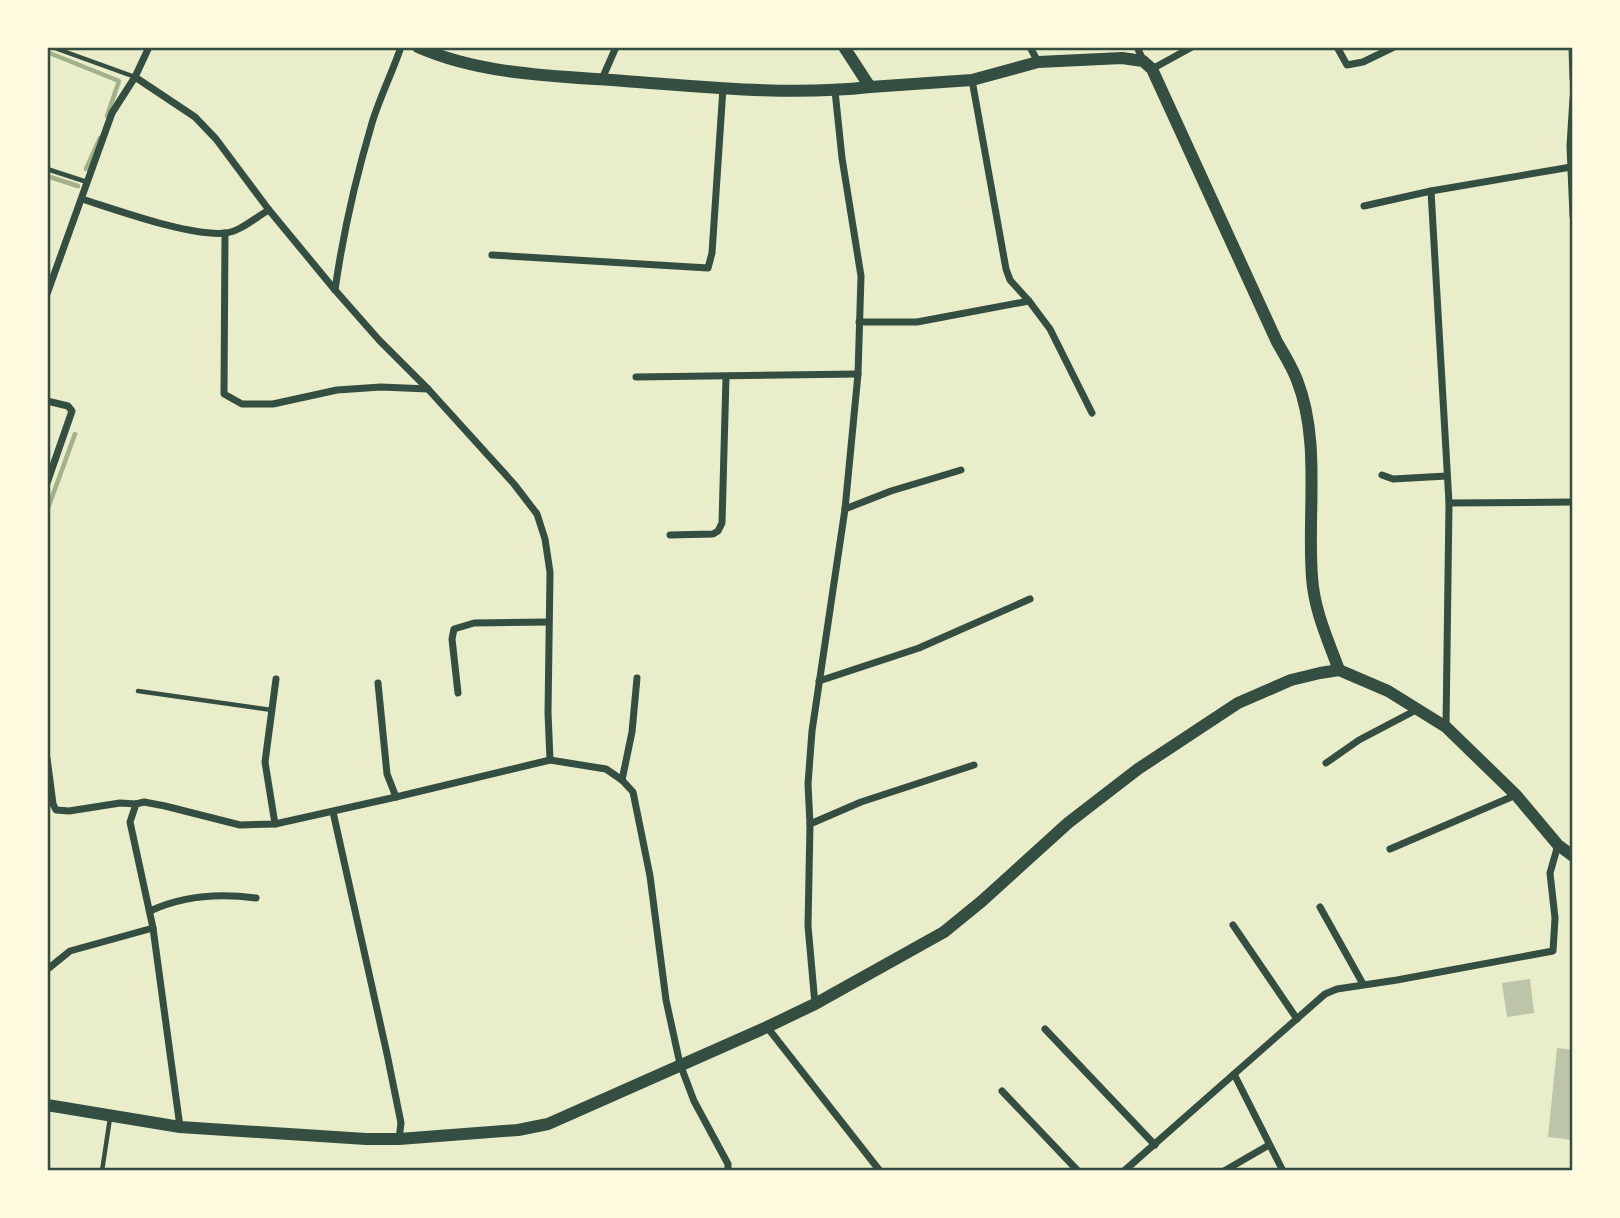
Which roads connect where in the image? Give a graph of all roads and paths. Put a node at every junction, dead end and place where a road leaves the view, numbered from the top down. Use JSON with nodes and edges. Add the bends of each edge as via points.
{"nodes":[{"id":1,"x":52,"y":47,"type":"edge"},
{"id":2,"x":149,"y":47,"type":"edge"},
{"id":3,"x":401,"y":47,"type":"edge"},
{"id":4,"x":418,"y":47,"type":"edge"},
{"id":5,"x":616,"y":47,"type":"edge"},
{"id":6,"x":844,"y":47,"type":"edge"},
{"id":7,"x":1031,"y":47,"type":"edge"},
{"id":8,"x":1138,"y":47,"type":"edge"},
{"id":9,"x":1192,"y":47,"type":"edge"},
{"id":10,"x":1337,"y":47,"type":"edge"},
{"id":11,"x":1394,"y":47,"type":"edge"},
{"id":12,"x":1572,"y":47,"type":"edge"},
{"id":13,"x":1038,"y":62,"type":"junction"},
{"id":14,"x":1148,"y":65,"type":"junction"},
{"id":15,"x":135,"y":77,"type":"junction"},
{"id":16,"x":602,"y":79,"type":"junction"},
{"id":17,"x":1573,"y":79,"type":"edge"},
{"id":18,"x":972,"y":80,"type":"junction"},
{"id":19,"x":870,"y":87,"type":"junction"},
{"id":20,"x":723,"y":88,"type":"junction"},
{"id":21,"x":835,"y":91,"type":"junction"},
{"id":22,"x":1573,"y":98,"type":"edge"},
{"id":23,"x":1571,"y":167,"type":"edge"},
{"id":24,"x":47,"y":169,"type":"edge"},
{"id":25,"x":87,"y":182,"type":"junction"},
{"id":26,"x":1431,"y":191,"type":"junction"},
{"id":27,"x":82,"y":199,"type":"junction"},
{"id":28,"x":1364,"y":206,"type":"dead end"},
{"id":29,"x":269,"y":210,"type":"junction"},
{"id":30,"x":1573,"y":216,"type":"edge"},
{"id":31,"x":225,"y":233,"type":"junction"},
{"id":32,"x":492,"y":255,"type":"dead end"},
{"id":33,"x":335,"y":290,"type":"junction"},
{"id":34,"x":47,"y":294,"type":"edge"},
{"id":35,"x":1029,"y":301,"type":"junction"},
{"id":36,"x":859,"y":322,"type":"junction"},
{"id":37,"x":858,"y":374,"type":"junction"},
{"id":38,"x":636,"y":377,"type":"dead end"},
{"id":39,"x":726,"y":377,"type":"junction"},
{"id":40,"x":428,"y":389,"type":"junction"},
{"id":41,"x":47,"y":401,"type":"edge"},
{"id":42,"x":1092,"y":413,"type":"dead end"},
{"id":43,"x":961,"y":470,"type":"dead end"},
{"id":44,"x":1382,"y":475,"type":"dead end"},
{"id":45,"x":1447,"y":476,"type":"junction"},
{"id":46,"x":47,"y":483,"type":"edge"},
{"id":47,"x":1573,"y":502,"type":"edge"},
{"id":48,"x":1449,"y":503,"type":"junction"},
{"id":49,"x":845,"y":509,"type":"junction"},
{"id":50,"x":670,"y":535,"type":"dead end"},
{"id":51,"x":1030,"y":599,"type":"dead end"},
{"id":52,"x":548,"y":622,"type":"junction"},
{"id":53,"x":1339,"y":670,"type":"junction"},
{"id":54,"x":637,"y":678,"type":"dead end"},
{"id":55,"x":276,"y":679,"type":"dead end"},
{"id":56,"x":819,"y":681,"type":"junction"},
{"id":57,"x":379,"y":683,"type":"dead end"},
{"id":58,"x":138,"y":691,"type":"dead end"},
{"id":59,"x":458,"y":693,"type":"dead end"},
{"id":60,"x":1418,"y":709,"type":"junction"},
{"id":61,"x":272,"y":710,"type":"junction"},
{"id":62,"x":1446,"y":727,"type":"junction"},
{"id":63,"x":47,"y":758,"type":"edge"},
{"id":64,"x":550,"y":760,"type":"junction"},
{"id":65,"x":1326,"y":763,"type":"dead end"},
{"id":66,"x":974,"y":765,"type":"dead end"},
{"id":67,"x":622,"y":780,"type":"junction"},
{"id":68,"x":1516,"y":795,"type":"junction"},
{"id":69,"x":396,"y":797,"type":"junction"},
{"id":70,"x":136,"y":804,"type":"junction"},
{"id":71,"x":333,"y":812,"type":"junction"},
{"id":72,"x":275,"y":824,"type":"junction"},
{"id":73,"x":810,"y":824,"type":"junction"},
{"id":74,"x":1558,"y":845,"type":"junction"},
{"id":75,"x":1390,"y":849,"type":"dead end"},
{"id":76,"x":1573,"y":856,"type":"edge"},
{"id":77,"x":256,"y":898,"type":"dead end"},
{"id":78,"x":1320,"y":906,"type":"dead end"},
{"id":79,"x":150,"y":911,"type":"junction"},
{"id":80,"x":1233,"y":925,"type":"dead end"},
{"id":81,"x":153,"y":928,"type":"junction"},
{"id":82,"x":49,"y":968,"type":"dead end"},
{"id":83,"x":1363,"y":984,"type":"junction"},
{"id":84,"x":815,"y":1004,"type":"junction"},
{"id":85,"x":1297,"y":1019,"type":"junction"},
{"id":86,"x":767,"y":1027,"type":"junction"},
{"id":87,"x":1045,"y":1029,"type":"dead end"},
{"id":88,"x":680,"y":1064,"type":"junction"},
{"id":89,"x":1234,"y":1074,"type":"junction"},
{"id":90,"x":1002,"y":1091,"type":"dead end"},
{"id":91,"x":47,"y":1105,"type":"edge"},
{"id":92,"x":110,"y":1117,"type":"junction"},
{"id":93,"x":180,"y":1127,"type":"junction"},
{"id":94,"x":399,"y":1139,"type":"junction"},
{"id":95,"x":1156,"y":1145,"type":"junction"},
{"id":96,"x":1269,"y":1145,"type":"junction"},
{"id":97,"x":102,"y":1171,"type":"edge"},
{"id":98,"x":728,"y":1171,"type":"edge"},
{"id":99,"x":880,"y":1171,"type":"edge"},
{"id":100,"x":1078,"y":1171,"type":"edge"},
{"id":101,"x":1124,"y":1171,"type":"edge"},
{"id":102,"x":1224,"y":1171,"type":"edge"},
{"id":103,"x":1283,"y":1171,"type":"edge"}],
"edges":[{"from":1,"to":15,"type":"lane"},
{"from":2,"to":15,"type":"street"},
{"from":3,"to":33,"type":"street","via":[[373,121],[355,187]]},
{"from":4,"to":16,"type":"main road","via":[[499,70]]},
{"from":5,"to":16,"type":"street"},
{"from":6,"to":19,"type":"main road"},
{"from":7,"to":13,"type":"street"},
{"from":8,"to":14,"type":"street"},
{"from":9,"to":14,"type":"street"},
{"from":10,"to":11,"type":"street","via":[[1347,65]]},
{"from":12,"to":17,"type":"street"},
{"from":13,"to":14,"type":"main road","via":[[1122,58]]},
{"from":13,"to":18,"type":"main road"},
{"from":14,"to":53,"type":"main road","via":[[1297,379],[1310,438],[1312,579],[1318,615]]},
{"from":15,"to":25,"type":"street","via":[[112,113]]},
{"from":15,"to":29,"type":"street","via":[[195,117]]},
{"from":16,"to":20,"type":"main road"},
{"from":18,"to":19,"type":"main road"},
{"from":18,"to":35,"type":"street","via":[[1006,269]]},
{"from":19,"to":21,"type":"main road"},
{"from":20,"to":21,"type":"main road"},
{"from":20,"to":32,"type":"street","via":[[708,268]]},
{"from":21,"to":36,"type":"street","via":[[861,276]]},
{"from":22,"to":23,"type":"street"},
{"from":23,"to":26,"type":"street"},
{"from":23,"to":30,"type":"street"},
{"from":24,"to":25,"type":"lane"},
{"from":25,"to":27,"type":"street"},
{"from":26,"to":28,"type":"street"},
{"from":26,"to":45,"type":"street"},
{"from":27,"to":31,"type":"street","via":[[187,229]]},
{"from":27,"to":34,"type":"street"},
{"from":29,"to":31,"type":"street"},
{"from":29,"to":33,"type":"street"},
{"from":31,"to":40,"type":"street","via":[[225,394],[242,404],[273,404],[337,390]]},
{"from":33,"to":40,"type":"street"},
{"from":35,"to":36,"type":"street","via":[[917,322]]},
{"from":35,"to":42,"type":"street","via":[[1049,329]]},
{"from":36,"to":37,"type":"street"},
{"from":37,"to":39,"type":"street"},
{"from":37,"to":49,"type":"street"},
{"from":38,"to":39,"type":"street"},
{"from":39,"to":50,"type":"street","via":[[722,523],[713,534]]},
{"from":40,"to":52,"type":"street","via":[[537,514],[550,572]]},
{"from":41,"to":46,"type":"street","via":[[72,411]]},
{"from":43,"to":49,"type":"street"},
{"from":44,"to":45,"type":"street","via":[[1392,479]]},
{"from":45,"to":48,"type":"street"},
{"from":47,"to":48,"type":"street"},
{"from":48,"to":62,"type":"street"},
{"from":49,"to":56,"type":"street"},
{"from":51,"to":56,"type":"street","via":[[919,648]]},
{"from":52,"to":59,"type":"street","via":[[474,623],[454,629]]},
{"from":52,"to":64,"type":"street"},
{"from":53,"to":60,"type":"main road"},
{"from":53,"to":84,"type":"main road","via":[[1292,680],[1238,703],[1138,769],[1068,823],[944,932]]},
{"from":54,"to":67,"type":"street"},
{"from":55,"to":61,"type":"street"},
{"from":56,"to":73,"type":"street","via":[[808,784]]},
{"from":57,"to":69,"type":"street","via":[[387,774]]},
{"from":58,"to":61,"type":"lane"},
{"from":60,"to":62,"type":"main road"},
{"from":60,"to":65,"type":"street"},
{"from":61,"to":72,"type":"street","via":[[265,762]]},
{"from":62,"to":68,"type":"main road"},
{"from":63,"to":70,"type":"street","via":[[56,810]]},
{"from":64,"to":67,"type":"street","via":[[606,769]]},
{"from":64,"to":69,"type":"street"},
{"from":66,"to":73,"type":"street"},
{"from":67,"to":88,"type":"street","via":[[633,792]]},
{"from":68,"to":74,"type":"main road"},
{"from":68,"to":75,"type":"street"},
{"from":69,"to":71,"type":"street"},
{"from":70,"to":72,"type":"street","via":[[165,806],[240,825]]},
{"from":70,"to":79,"type":"street","via":[[130,822]]},
{"from":71,"to":72,"type":"street"},
{"from":71,"to":94,"type":"street","via":[[401,1123]]},
{"from":73,"to":84,"type":"street","via":[[808,926]]},
{"from":74,"to":76,"type":"main road"},
{"from":74,"to":83,"type":"street","via":[[1550,873],[1553,951]]},
{"from":77,"to":79,"type":"street","via":[[204,896],[171,901]]},
{"from":78,"to":83,"type":"street"},
{"from":79,"to":81,"type":"street"},
{"from":80,"to":85,"type":"street"},
{"from":81,"to":82,"type":"street","via":[[71,951]]},
{"from":81,"to":93,"type":"street"},
{"from":83,"to":85,"type":"street","via":[[1325,994]]},
{"from":84,"to":86,"type":"main road"},
{"from":85,"to":89,"type":"street"},
{"from":86,"to":88,"type":"main road"},
{"from":86,"to":99,"type":"street"},
{"from":87,"to":95,"type":"street"},
{"from":88,"to":94,"type":"main road","via":[[548,1124]]},
{"from":88,"to":98,"type":"street"},
{"from":89,"to":95,"type":"street"},
{"from":89,"to":96,"type":"street"},
{"from":90,"to":100,"type":"street"},
{"from":91,"to":92,"type":"main road"},
{"from":92,"to":93,"type":"main road"},
{"from":92,"to":97,"type":"lane"},
{"from":93,"to":94,"type":"main road"},
{"from":95,"to":101,"type":"street"},
{"from":96,"to":102,"type":"street"},
{"from":96,"to":103,"type":"street"}]}
